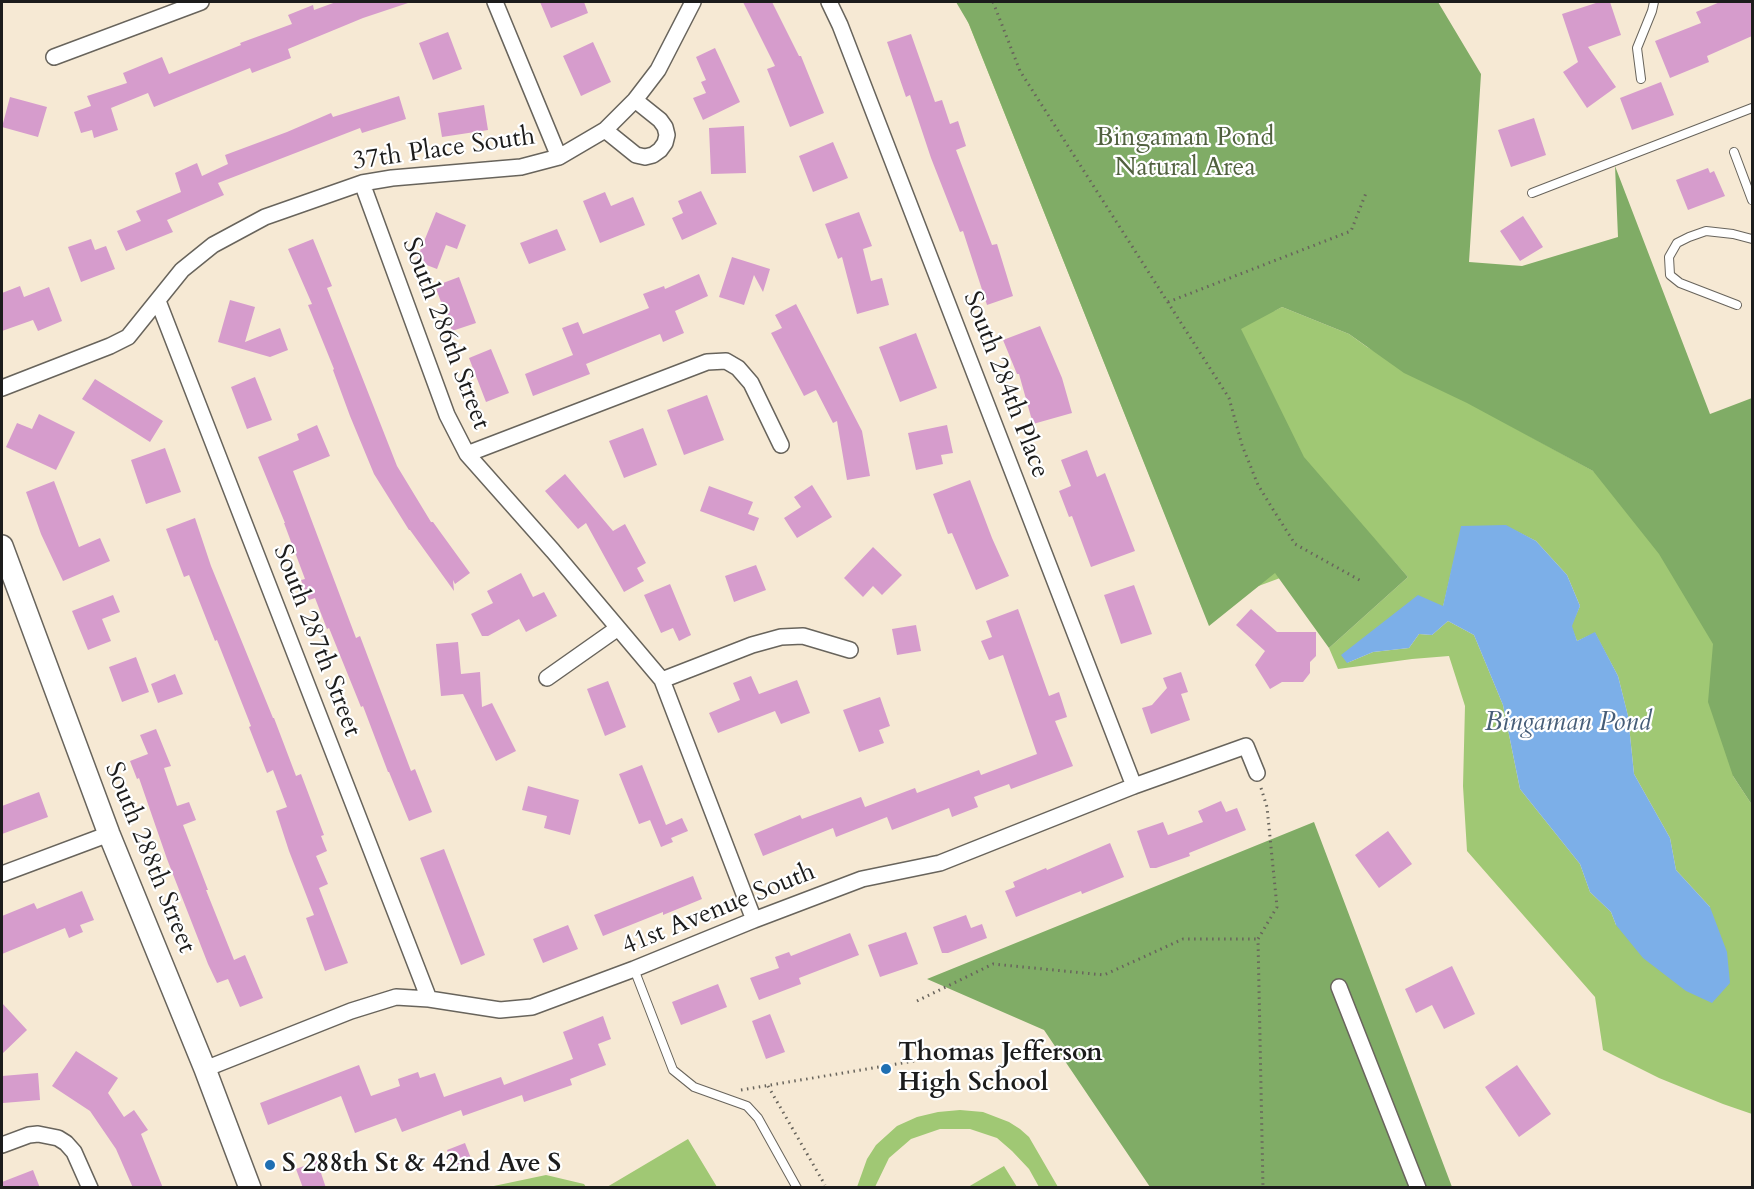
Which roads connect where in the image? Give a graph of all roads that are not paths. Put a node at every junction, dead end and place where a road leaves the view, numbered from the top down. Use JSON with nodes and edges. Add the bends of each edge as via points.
{"nodes":[{"id":1,"x":201,"y":2,"type":"edge"},
{"id":2,"x":495,"y":2,"type":"edge"},
{"id":3,"x":693,"y":2,"type":"edge"},
{"id":4,"x":829,"y":2,"type":"edge"},
{"id":5,"x":1654,"y":2,"type":"edge"},
{"id":6,"x":182,"y":5,"type":"edge"},
{"id":7,"x":54,"y":57,"type":"dead end"},
{"id":8,"x":1641,"y":79,"type":"dead end"},
{"id":9,"x":635,"y":100,"type":"junction"},
{"id":10,"x":1752,"y":108,"type":"edge"},
{"id":11,"x":605,"y":130,"type":"junction"},
{"id":12,"x":1734,"y":153,"type":"dead end"},
{"id":13,"x":559,"y":157,"type":"junction"},
{"id":14,"x":362,"y":183,"type":"junction"},
{"id":15,"x":1532,"y":193,"type":"dead end"},
{"id":16,"x":1752,"y":200,"type":"edge"},
{"id":17,"x":1752,"y":239,"type":"edge"},
{"id":18,"x":158,"y":301,"type":"junction"},
{"id":19,"x":1737,"y":305,"type":"dead end"},
{"id":20,"x":2,"y":388,"type":"edge"},
{"id":21,"x":781,"y":445,"type":"dead end"},
{"id":22,"x":467,"y":454,"type":"junction"},
{"id":23,"x":2,"y":546,"type":"edge"},
{"id":24,"x":618,"y":628,"type":"junction"},
{"id":25,"x":850,"y":650,"type":"dead end"},
{"id":26,"x":547,"y":678,"type":"dead end"},
{"id":27,"x":662,"y":680,"type":"junction"},
{"id":28,"x":1257,"y":773,"type":"road end"},
{"id":29,"x":1134,"y":786,"type":"junction"},
{"id":30,"x":109,"y":834,"type":"junction"},
{"id":31,"x":2,"y":874,"type":"edge"},
{"id":32,"x":754,"y":920,"type":"junction"},
{"id":33,"x":634,"y":969,"type":"junction"},
{"id":34,"x":1339,"y":987,"type":"dead end"},
{"id":35,"x":429,"y":999,"type":"junction"},
{"id":36,"x":205,"y":1069,"type":"junction"},
{"id":37,"x":2,"y":1144,"type":"edge"},
{"id":38,"x":90,"y":1188,"type":"edge"},
{"id":39,"x":250,"y":1188,"type":"edge"},
{"id":40,"x":797,"y":1188,"type":"edge"},
{"id":41,"x":1418,"y":1188,"type":"edge"}],
"edges":[{"from":1,"to":6,"type":"street"},
{"from":2,"to":13,"type":"street"},
{"from":3,"to":9,"type":"street","name":"37th Place South","via":[[658,70]]},
{"from":4,"to":29,"type":"street","name":"South 284th Place"},
{"from":5,"to":8,"type":"lane","via":[[1637,48]]},
{"from":6,"to":7,"type":"street"},
{"from":9,"to":11,"type":"street","name":"37th Place South"},
{"from":9,"to":11,"type":"street","via":[[665,127],[667,135],[660,150],[645,157],[636,155]]},
{"from":10,"to":15,"type":"lane"},
{"from":11,"to":13,"type":"street","name":"37th Place South"},
{"from":12,"to":16,"type":"lane"},
{"from":13,"to":14,"type":"street","name":"37th Place South","via":[[521,167]]},
{"from":14,"to":18,"type":"street","name":"37th Place South","via":[[265,217],[213,245],[182,270]]},
{"from":14,"to":22,"type":"street","name":"South 286th Street","via":[[447,415]]},
{"from":17,"to":19,"type":"lane","via":[[1706,231],[1677,243],[1669,257],[1670,275],[1680,283]]},
{"from":18,"to":20,"type":"street","name":"37th Place South","via":[[128,337]]},
{"from":18,"to":35,"type":"street","name":"South 287th Street"},
{"from":21,"to":22,"type":"street","via":[[751,383],[726,361],[707,362]]},
{"from":22,"to":24,"type":"street","name":"South 286th Street"},
{"from":23,"to":30,"type":"main road","name":"South 288th Street"},
{"from":24,"to":26,"type":"street"},
{"from":24,"to":27,"type":"street","name":"South 286th Street"},
{"from":25,"to":27,"type":"street","via":[[803,636],[781,637]]},
{"from":27,"to":32,"type":"street","name":"South 286th Street"},
{"from":28,"to":29,"type":"street","name":"41st Avenue South","via":[[1246,746]]},
{"from":29,"to":32,"type":"street","name":"41st Avenue South","via":[[940,863],[862,879]]},
{"from":30,"to":31,"type":"street"},
{"from":30,"to":36,"type":"main road","name":"South 288th Street"},
{"from":32,"to":33,"type":"street","name":"41st Avenue South"},
{"from":33,"to":35,"type":"street","name":"41st Avenue South","via":[[532,1007],[500,1010]]},
{"from":33,"to":40,"type":"lane","via":[[673,1070],[694,1087],[747,1106],[758,1118]]},
{"from":34,"to":41,"type":"street"},
{"from":35,"to":36,"type":"street","name":"41st Avenue South","via":[[396,997],[378,1002]]},
{"from":36,"to":39,"type":"main road","name":"South 288th Street"},
{"from":37,"to":38,"type":"street","via":[[38,1134],[58,1138],[74,1152]]}]}
